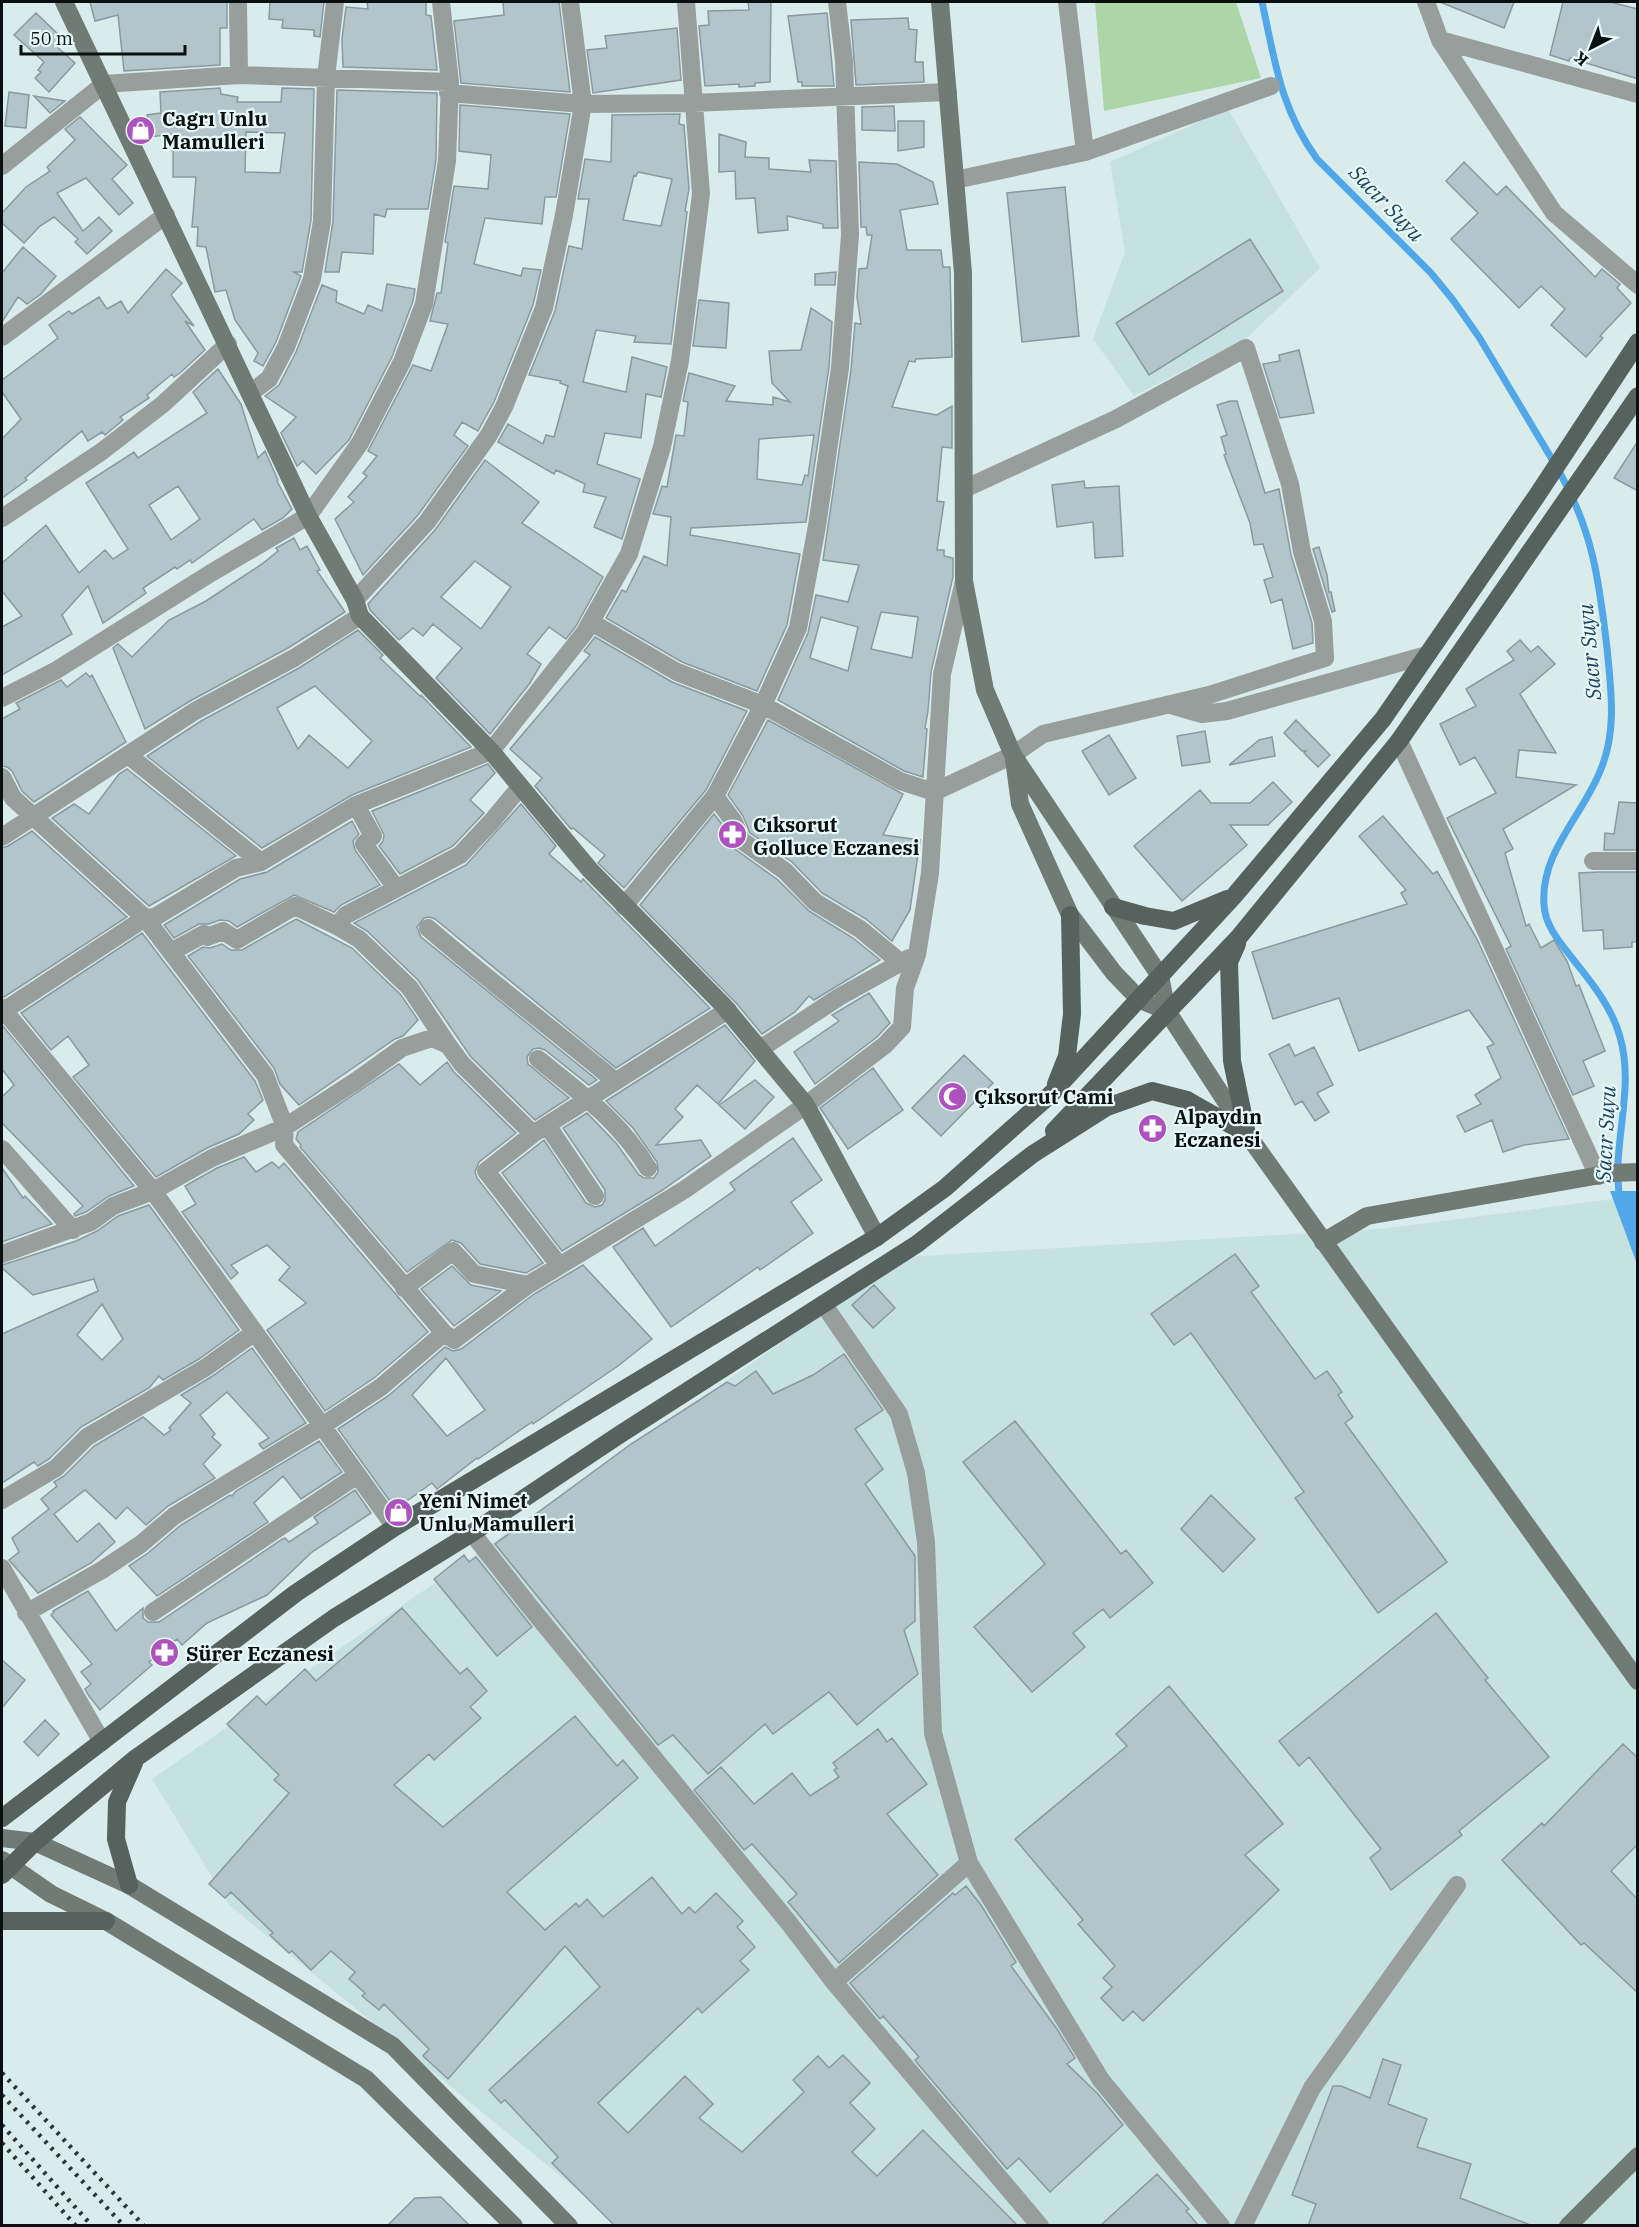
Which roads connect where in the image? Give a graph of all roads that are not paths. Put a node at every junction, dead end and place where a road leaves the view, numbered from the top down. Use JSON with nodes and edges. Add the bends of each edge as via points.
{"nodes":[{"id":1,"x":64,"y":2,"type":"edge"},
{"id":2,"x":238,"y":2,"type":"edge"},
{"id":3,"x":335,"y":2,"type":"edge"},
{"id":4,"x":441,"y":2,"type":"edge"},
{"id":5,"x":570,"y":2,"type":"edge"},
{"id":6,"x":686,"y":2,"type":"edge"},
{"id":7,"x":837,"y":2,"type":"edge"},
{"id":8,"x":940,"y":2,"type":"edge"},
{"id":9,"x":1067,"y":2,"type":"edge"},
{"id":10,"x":1426,"y":2,"type":"edge"},
{"id":11,"x":1440,"y":40,"type":"junction"},
{"id":12,"x":239,"y":75,"type":"junction"},
{"id":13,"x":326,"y":77,"type":"junction"},
{"id":14,"x":104,"y":84,"type":"junction"},
{"id":15,"x":1271,"y":86,"type":"dead end"},
{"id":16,"x":449,"y":87,"type":"junction"},
{"id":17,"x":948,"y":92,"type":"junction"},
{"id":18,"x":1638,"y":94,"type":"edge"},
{"id":19,"x":846,"y":98,"type":"junction"},
{"id":20,"x":692,"y":103,"type":"junction"},
{"id":21,"x":582,"y":104,"type":"junction"},
{"id":22,"x":1085,"y":152,"type":"junction"},
{"id":23,"x":2,"y":166,"type":"edge"},
{"id":24,"x":955,"y":180,"type":"junction"},
{"id":25,"x":166,"y":215,"type":"junction"},
{"id":26,"x":1638,"y":285,"type":"edge"},
{"id":27,"x":2,"y":337,"type":"edge"},
{"id":28,"x":1638,"y":342,"type":"edge"},
{"id":29,"x":228,"y":344,"type":"junction"},
{"id":30,"x":250,"y":393,"type":"junction"},
{"id":31,"x":1638,"y":396,"type":"edge"},
{"id":32,"x":964,"y":489,"type":"junction"},
{"id":33,"x":308,"y":516,"type":"junction"},
{"id":34,"x":2,"y":518,"type":"edge"},
{"id":35,"x":964,"y":581,"type":"junction"},
{"id":36,"x":357,"y":608,"type":"junction"},
{"id":37,"x":591,"y":622,"type":"junction"},
{"id":38,"x":1427,"y":655,"type":"junction"},
{"id":39,"x":2,"y":698,"type":"edge"},
{"id":40,"x":762,"y":705,"type":"junction"},
{"id":41,"x":1168,"y":705,"type":"junction"},
{"id":42,"x":1399,"y":741,"type":"junction"},
{"id":43,"x":491,"y":751,"type":"junction"},
{"id":44,"x":128,"y":755,"type":"junction"},
{"id":45,"x":1013,"y":755,"type":"junction"},
{"id":46,"x":2,"y":777,"type":"edge"},
{"id":47,"x":520,"y":787,"type":"junction"},
{"id":48,"x":934,"y":792,"type":"junction"},
{"id":49,"x":715,"y":796,"type":"junction"},
{"id":50,"x":356,"y":805,"type":"junction"},
{"id":51,"x":33,"y":817,"type":"junction"},
{"id":52,"x":2,"y":837,"type":"edge"},
{"id":53,"x":261,"y":861,"type":"junction"},
{"id":54,"x":1593,"y":861,"type":"dead end"},
{"id":55,"x":1638,"y":861,"type":"edge"},
{"id":56,"x":396,"y":888,"type":"junction"},
{"id":57,"x":1234,"y":896,"type":"junction"},
{"id":58,"x":624,"y":906,"type":"junction"},
{"id":59,"x":1113,"y":906,"type":"junction"},
{"id":60,"x":1070,"y":915,"type":"junction"},
{"id":61,"x":145,"y":918,"type":"junction"},
{"id":62,"x":337,"y":926,"type":"junction"},
{"id":63,"x":428,"y":928,"type":"dead end"},
{"id":64,"x":1239,"y":937,"type":"junction"},
{"id":65,"x":171,"y":952,"type":"junction"},
{"id":66,"x":917,"y":955,"type":"junction"},
{"id":67,"x":900,"y":962,"type":"junction"},
{"id":68,"x":1160,"y":976,"type":"junction"},
{"id":69,"x":1140,"y":1000,"type":"junction"},
{"id":70,"x":2,"y":1010,"type":"edge"},
{"id":71,"x":728,"y":1010,"type":"junction"},
{"id":72,"x":1167,"y":1011,"type":"junction"},
{"id":73,"x":448,"y":1045,"type":"junction"},
{"id":74,"x":760,"y":1049,"type":"junction"},
{"id":75,"x":538,"y":1059,"type":"dead end"},
{"id":76,"x":615,"y":1081,"type":"junction"},
{"id":77,"x":1052,"y":1094,"type":"junction"},
{"id":78,"x":589,"y":1098,"type":"junction"},
{"id":79,"x":806,"y":1105,"type":"junction"},
{"id":80,"x":285,"y":1127,"type":"junction"},
{"id":81,"x":540,"y":1130,"type":"junction"},
{"id":82,"x":1247,"y":1134,"type":"junction"},
{"id":83,"x":2,"y":1149,"type":"edge"},
{"id":84,"x":1033,"y":1154,"type":"junction"},
{"id":85,"x":648,"y":1168,"type":"dead end"},
{"id":86,"x":1638,"y":1172,"type":"edge"},
{"id":87,"x":1605,"y":1175,"type":"junction"},
{"id":88,"x":153,"y":1191,"type":"junction"},
{"id":89,"x":595,"y":1196,"type":"dead end"},
{"id":90,"x":73,"y":1230,"type":"junction"},
{"id":91,"x":877,"y":1237,"type":"junction"},
{"id":92,"x":1323,"y":1242,"type":"junction"},
{"id":93,"x":2,"y":1254,"type":"edge"},
{"id":94,"x":559,"y":1265,"type":"junction"},
{"id":95,"x":528,"y":1285,"type":"junction"},
{"id":96,"x":404,"y":1288,"type":"junction"},
{"id":97,"x":824,"y":1305,"type":"junction"},
{"id":98,"x":255,"y":1332,"type":"junction"},
{"id":99,"x":444,"y":1333,"type":"junction"},
{"id":100,"x":322,"y":1426,"type":"junction"},
{"id":101,"x":356,"y":1476,"type":"junction"},
{"id":102,"x":2,"y":1500,"type":"edge"},
{"id":103,"x":395,"y":1527,"type":"junction"},
{"id":104,"x":472,"y":1533,"type":"junction"},
{"id":105,"x":2,"y":1572,"type":"edge"},
{"id":106,"x":26,"y":1612,"type":"junction"},
{"id":107,"x":153,"y":1612,"type":"dead end"},
{"id":108,"x":1638,"y":1681,"type":"edge"},
{"id":109,"x":102,"y":1742,"type":"junction"},
{"id":110,"x":136,"y":1758,"type":"junction"},
{"id":111,"x":2,"y":1818,"type":"edge"},
{"id":112,"x":2,"y":1838,"type":"edge"},
{"id":113,"x":35,"y":1842,"type":"junction"},
{"id":114,"x":969,"y":1863,"type":"junction"},
{"id":115,"x":5,"y":1867,"type":"edge"},
{"id":116,"x":129,"y":1885,"type":"junction"},
{"id":117,"x":1457,"y":1885,"type":"dead end"},
{"id":118,"x":2,"y":1921,"type":"edge"},
{"id":119,"x":106,"y":1921,"type":"junction"},
{"id":120,"x":834,"y":1982,"type":"junction"},
{"id":121,"x":1638,"y":2156,"type":"edge"},
{"id":122,"x":1569,"y":2225,"type":"edge"},
{"id":123,"x":514,"y":2226,"type":"edge"},
{"id":124,"x":570,"y":2226,"type":"edge"},
{"id":125,"x":1040,"y":2226,"type":"edge"},
{"id":126,"x":1221,"y":2226,"type":"edge"},
{"id":127,"x":1243,"y":2226,"type":"edge"}],
"edges":[{"from":1,"to":14,"type":"street"},
{"from":2,"to":12,"type":"street"},
{"from":3,"to":13,"type":"street"},
{"from":4,"to":16,"type":"street"},
{"from":5,"to":21,"type":"street"},
{"from":6,"to":20,"type":"street"},
{"from":7,"to":19,"type":"street"},
{"from":8,"to":17,"type":"street"},
{"from":9,"to":22,"type":"street"},
{"from":10,"to":11,"type":"street"},
{"from":11,"to":18,"type":"street"},
{"from":11,"to":26,"type":"street","via":[[1554,213]]},
{"from":12,"to":13,"type":"street"},
{"from":12,"to":14,"type":"street"},
{"from":13,"to":16,"type":"street"},
{"from":13,"to":30,"type":"street","via":[[322,221],[312,279],[269,379]]},
{"from":14,"to":23,"type":"street"},
{"from":14,"to":25,"type":"street"},
{"from":15,"to":22,"type":"street"},
{"from":16,"to":21,"type":"street"},
{"from":16,"to":33,"type":"street","via":[[447,160],[424,304],[402,362],[360,443]]},
{"from":17,"to":19,"type":"street"},
{"from":17,"to":24,"type":"street"},
{"from":19,"to":20,"type":"street"},
{"from":19,"to":40,"type":"street","via":[[850,235],[840,368],[798,628]]},
{"from":20,"to":21,"type":"street"},
{"from":20,"to":37,"type":"street","via":[[701,194],[680,361],[662,447],[628,554]]},
{"from":21,"to":36,"type":"street","via":[[544,308],[504,407],[427,522]]},
{"from":22,"to":24,"type":"street"},
{"from":24,"to":32,"type":"street","via":[[963,273]]},
{"from":25,"to":27,"type":"street"},
{"from":25,"to":29,"type":"street"},
{"from":28,"to":38,"type":"main road"},
{"from":29,"to":30,"type":"street"},
{"from":29,"to":34,"type":"street","via":[[163,404],[101,452]]},
{"from":30,"to":33,"type":"street"},
{"from":31,"to":42,"type":"main road"},
{"from":32,"to":35,"type":"street"},
{"from":32,"to":41,"type":"street","via":[[1116,419],[1246,348],[1290,484],[1302,552],[1323,621],[1325,658]]},
{"from":33,"to":36,"type":"street"},
{"from":33,"to":39,"type":"street","via":[[55,671]]},
{"from":35,"to":45,"type":"street","via":[[985,690]]},
{"from":35,"to":48,"type":"street","via":[[942,674]]},
{"from":36,"to":43,"type":"street"},
{"from":36,"to":44,"type":"street","via":[[294,658],[195,711]]},
{"from":37,"to":40,"type":"street","via":[[677,672]]},
{"from":37,"to":43,"type":"street"},
{"from":38,"to":41,"type":"street","via":[[1227,711],[1202,714]]},
{"from":38,"to":57,"type":"main road","via":[[1383,719]]},
{"from":40,"to":48,"type":"street","via":[[900,781]]},
{"from":40,"to":49,"type":"street"},
{"from":41,"to":45,"type":"street","via":[[1043,734]]},
{"from":42,"to":64,"type":"main road"},
{"from":42,"to":87,"type":"street"},
{"from":43,"to":47,"type":"street"},
{"from":43,"to":50,"type":"street"},
{"from":44,"to":51,"type":"street"},
{"from":44,"to":53,"type":"street"},
{"from":45,"to":48,"type":"street"},
{"from":45,"to":59,"type":"street"},
{"from":45,"to":60,"type":"street","via":[[1020,804]]},
{"from":46,"to":51,"type":"street","via":[[13,798]]},
{"from":47,"to":56,"type":"street","via":[[460,855]]},
{"from":47,"to":58,"type":"street"},
{"from":48,"to":66,"type":"street","via":[[930,873]]},
{"from":49,"to":58,"type":"street"},
{"from":49,"to":67,"type":"street","via":[[734,822],[741,840],[785,872],[815,902],[860,929]]},
{"from":50,"to":53,"type":"street"},
{"from":50,"to":56,"type":"street","via":[[373,836],[364,844]]},
{"from":51,"to":52,"type":"street"},
{"from":51,"to":61,"type":"street"},
{"from":53,"to":61,"type":"street","via":[[236,868],[155,917]]},
{"from":54,"to":55,"type":"street"},
{"from":56,"to":62,"type":"street","via":[[346,915]]},
{"from":57,"to":59,"type":"main road","via":[[1174,921]]},
{"from":57,"to":68,"type":"main road"},
{"from":58,"to":71,"type":"street"},
{"from":59,"to":68,"type":"street"},
{"from":60,"to":69,"type":"street"},
{"from":60,"to":77,"type":"main road","via":[[1072,1014],[1067,1056]]},
{"from":61,"to":65,"type":"street"},
{"from":61,"to":70,"type":"street"},
{"from":62,"to":65,"type":"street","via":[[295,906],[237,939],[223,932],[207,937],[204,934]]},
{"from":62,"to":73,"type":"street","via":[[359,939],[410,988]]},
{"from":63,"to":76,"type":"street"},
{"from":64,"to":72,"type":"main road"},
{"from":64,"to":82,"type":"main road","via":[[1229,962],[1232,1061]]},
{"from":65,"to":80,"type":"street","via":[[265,1075]]},
{"from":66,"to":67,"type":"street"},
{"from":66,"to":79,"type":"street","via":[[905,988],[902,1027],[885,1045]]},
{"from":67,"to":74,"type":"street"},
{"from":68,"to":69,"type":"main road"},
{"from":68,"to":72,"type":"street"},
{"from":69,"to":72,"type":"street"},
{"from":69,"to":77,"type":"main road"},
{"from":70,"to":88,"type":"street"},
{"from":71,"to":74,"type":"street"},
{"from":71,"to":76,"type":"street"},
{"from":72,"to":82,"type":"street"},
{"from":72,"to":84,"type":"main road"},
{"from":73,"to":80,"type":"street","via":[[432,1038],[402,1048]]},
{"from":73,"to":81,"type":"street","via":[[462,1064]]},
{"from":74,"to":79,"type":"street"},
{"from":75,"to":78,"type":"street"},
{"from":76,"to":78,"type":"street"},
{"from":77,"to":91,"type":"main road","via":[[945,1188]]},
{"from":78,"to":81,"type":"street"},
{"from":78,"to":85,"type":"street","via":[[633,1144]]},
{"from":79,"to":91,"type":"street"},
{"from":79,"to":94,"type":"street","via":[[684,1190]]},
{"from":80,"to":88,"type":"street","via":[[212,1158]]},
{"from":80,"to":96,"type":"street","via":[[284,1146]]},
{"from":81,"to":89,"type":"street"},
{"from":81,"to":94,"type":"street","via":[[486,1171]]},
{"from":82,"to":84,"type":"main road","via":[[1187,1100],[1152,1091],[1107,1107]]},
{"from":82,"to":92,"type":"street"},
{"from":83,"to":90,"type":"street"},
{"from":84,"to":97,"type":"main road","via":[[917,1244]]},
{"from":86,"to":87,"type":"street"},
{"from":87,"to":92,"type":"street","via":[[1367,1216]]},
{"from":88,"to":90,"type":"street","via":[[113,1206]]},
{"from":88,"to":98,"type":"street"},
{"from":90,"to":93,"type":"street"},
{"from":91,"to":103,"type":"main road"},
{"from":92,"to":108,"type":"street"},
{"from":94,"to":95,"type":"street"},
{"from":95,"to":96,"type":"street","via":[[474,1274],[453,1251]]},
{"from":95,"to":99,"type":"street","via":[[454,1340]]},
{"from":96,"to":99,"type":"street"},
{"from":97,"to":104,"type":"main road"},
{"from":97,"to":114,"type":"street","via":[[898,1414],[916,1473],[926,1542],[933,1733]]},
{"from":98,"to":100,"type":"street"},
{"from":98,"to":102,"type":"street","via":[[205,1368],[87,1437],[56,1468]]},
{"from":99,"to":100,"type":"street","via":[[381,1386]]},
{"from":100,"to":101,"type":"street"},
{"from":100,"to":106,"type":"street","via":[[174,1516],[102,1570]]},
{"from":101,"to":103,"type":"street"},
{"from":101,"to":107,"type":"street"},
{"from":103,"to":109,"type":"main road","via":[[296,1593]]},
{"from":104,"to":110,"type":"main road","via":[[334,1618]]},
{"from":104,"to":120,"type":"street"},
{"from":105,"to":106,"type":"street"},
{"from":106,"to":109,"type":"street"},
{"from":109,"to":111,"type":"main road"},
{"from":110,"to":113,"type":"main road"},
{"from":110,"to":116,"type":"main road","via":[[117,1802],[116,1839]]},
{"from":112,"to":113,"type":"street"},
{"from":113,"to":115,"type":"main road"},
{"from":113,"to":116,"type":"street"},
{"from":114,"to":120,"type":"street"},
{"from":114,"to":126,"type":"street","via":[[1101,2080]]},
{"from":115,"to":119,"type":"street"},
{"from":116,"to":124,"type":"street","via":[[393,2046]]},
{"from":117,"to":127,"type":"street","via":[[1312,2088]]},
{"from":118,"to":119,"type":"main road"},
{"from":119,"to":123,"type":"street","via":[[366,2079]]},
{"from":120,"to":125,"type":"street"},
{"from":121,"to":122,"type":"street"}]}
